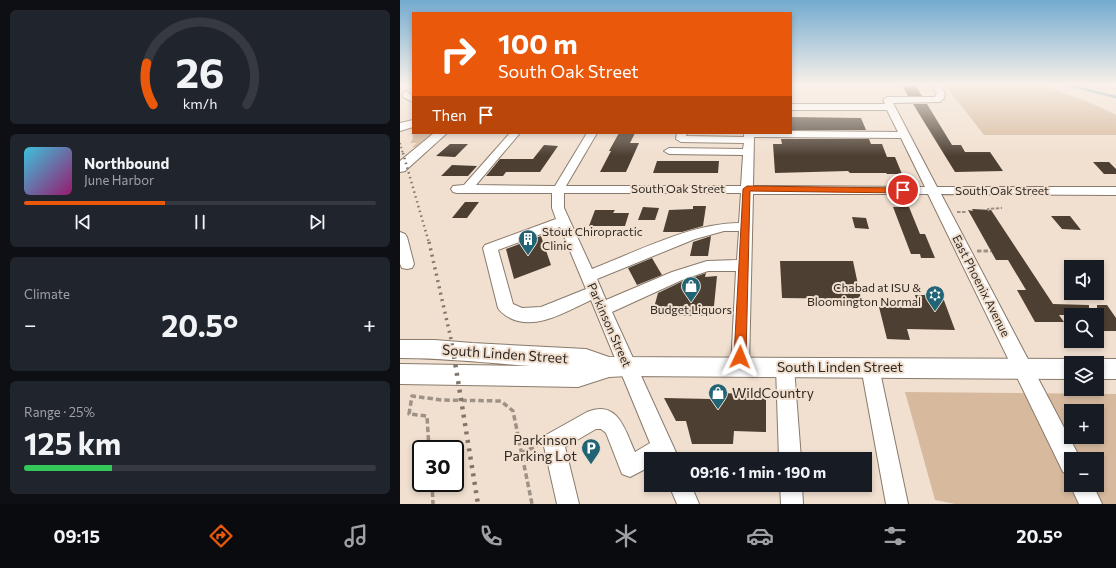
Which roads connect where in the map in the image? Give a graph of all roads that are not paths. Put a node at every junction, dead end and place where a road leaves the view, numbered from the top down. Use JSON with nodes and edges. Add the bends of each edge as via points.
{"nodes":[{"id":1,"x":890,"y":109,"type":"edge"},
{"id":2,"x":412,"y":123,"type":"edge"},
{"id":3,"x":400,"y":127,"type":"edge"},
{"id":4,"x":440,"y":134,"type":"edge"},
{"id":5,"x":514,"y":134,"type":"edge"},
{"id":6,"x":591,"y":134,"type":"edge"},
{"id":7,"x":682,"y":134,"type":"edge"},
{"id":8,"x":904,"y":135,"type":"junction"},
{"id":9,"x":749,"y":140,"type":"edge"},
{"id":10,"x":669,"y":151,"type":"dead end"},
{"id":11,"x":400,"y":168,"type":"edge"},
{"id":12,"x":747,"y":189,"type":"junction"},
{"id":13,"x":558,"y":190,"type":"junction"},
{"id":14,"x":932,"y":190,"type":"junction"},
{"id":15,"x":1115,"y":192,"type":"edge"},
{"id":16,"x":563,"y":222,"type":"junction"},
{"id":17,"x":745,"y":227,"type":"junction"},
{"id":18,"x":400,"y":237,"type":"edge"},
{"id":19,"x":407,"y":264,"type":"dead end"},
{"id":20,"x":744,"y":265,"type":"junction"},
{"id":21,"x":588,"y":276,"type":"junction"},
{"id":22,"x":595,"y":292,"type":"junction"},
{"id":23,"x":602,"y":309,"type":"junction"},
{"id":24,"x":400,"y":349,"type":"edge"},
{"id":25,"x":618,"y":366,"type":"junction"},
{"id":26,"x":740,"y":366,"type":"junction"},
{"id":27,"x":785,"y":367,"type":"junction"},
{"id":28,"x":870,"y":367,"type":"junction"},
{"id":29,"x":1023,"y":368,"type":"junction"},
{"id":30,"x":1064,"y":369,"type":"edge"},
{"id":31,"x":1104,"y":369,"type":"edge"},
{"id":32,"x":1116,"y":369,"type":"edge"},
{"id":33,"x":400,"y":374,"type":"edge"},
{"id":34,"x":665,"y":452,"type":"edge"},
{"id":35,"x":790,"y":452,"type":"edge"},
{"id":36,"x":1065,"y":452,"type":"edge"},
{"id":37,"x":644,"y":461,"type":"edge"},
{"id":38,"x":791,"y":492,"type":"edge"},
{"id":39,"x":1085,"y":492,"type":"edge"},
{"id":40,"x":568,"y":504,"type":"edge"},
{"id":41,"x":792,"y":504,"type":"edge"},
{"id":42,"x":897,"y":504,"type":"edge"},
{"id":43,"x":1091,"y":504,"type":"edge"}],
"edges":[{"from":1,"to":8,"type":"street","name":"East Phoenix Avenue"},
{"from":2,"to":3,"type":"main road"},
{"from":4,"to":11,"type":"main road"},
{"from":5,"to":13,"type":"street","name":"South Oak Street","via":[[462,189]]},
{"from":6,"to":13,"type":"street"},
{"from":7,"to":9,"type":"street","via":[[681,139]]},
{"from":8,"to":9,"type":"street"},
{"from":8,"to":14,"type":"street","name":"East Phoenix Avenue"},
{"from":9,"to":10,"type":"street"},
{"from":9,"to":12,"type":"street"},
{"from":12,"to":13,"type":"street","name":"South Oak Street"},
{"from":12,"to":14,"type":"street","name":"South Oak Street"},
{"from":12,"to":17,"type":"street"},
{"from":13,"to":16,"type":"street","name":"Parkinson Street","via":[[558,208]]},
{"from":14,"to":15,"type":"street","name":"South Oak Street"},
{"from":14,"to":29,"type":"street","name":"East Phoenix Avenue"},
{"from":16,"to":21,"type":"street","name":"Parkinson Street"},
{"from":16,"to":22,"type":"street","via":[[490,248],[506,308],[520,315],[542,314]]},
{"from":17,"to":20,"type":"street"},
{"from":17,"to":21,"type":"street","via":[[724,227],[691,235]]},
{"from":18,"to":19,"type":"street"},
{"from":20,"to":23,"type":"street","via":[[707,266],[677,276]]},
{"from":20,"to":26,"type":"street"},
{"from":21,"to":22,"type":"street","name":"Parkinson Street"},
{"from":22,"to":23,"type":"street","name":"Parkinson Street"},
{"from":23,"to":25,"type":"street","name":"Parkinson Street"},
{"from":24,"to":25,"type":"main road","name":"South Linden Street","via":[[586,359]]},
{"from":25,"to":26,"type":"main road","name":"South Linden Street"},
{"from":25,"to":33,"type":"main road","name":"South Linden Street","via":[[578,377]]},
{"from":25,"to":34,"type":"street","name":"Parkinson Street"},
{"from":26,"to":27,"type":"main road","name":"South Linden Street"},
{"from":27,"to":28,"type":"main road","name":"South Linden Street"},
{"from":27,"to":35,"type":"street"},
{"from":28,"to":29,"type":"main road","name":"South Linden Street"},
{"from":28,"to":42,"type":"street"},
{"from":29,"to":30,"type":"main road","name":"South Linden Street"},
{"from":29,"to":36,"type":"street","name":"East Phoenix Avenue"},
{"from":31,"to":32,"type":"main road"},
{"from":37,"to":40,"type":"street","via":[[630,466],[613,426],[605,419],[594,419],[553,442]]},
{"from":38,"to":41,"type":"street"},
{"from":39,"to":43,"type":"street"}]}
